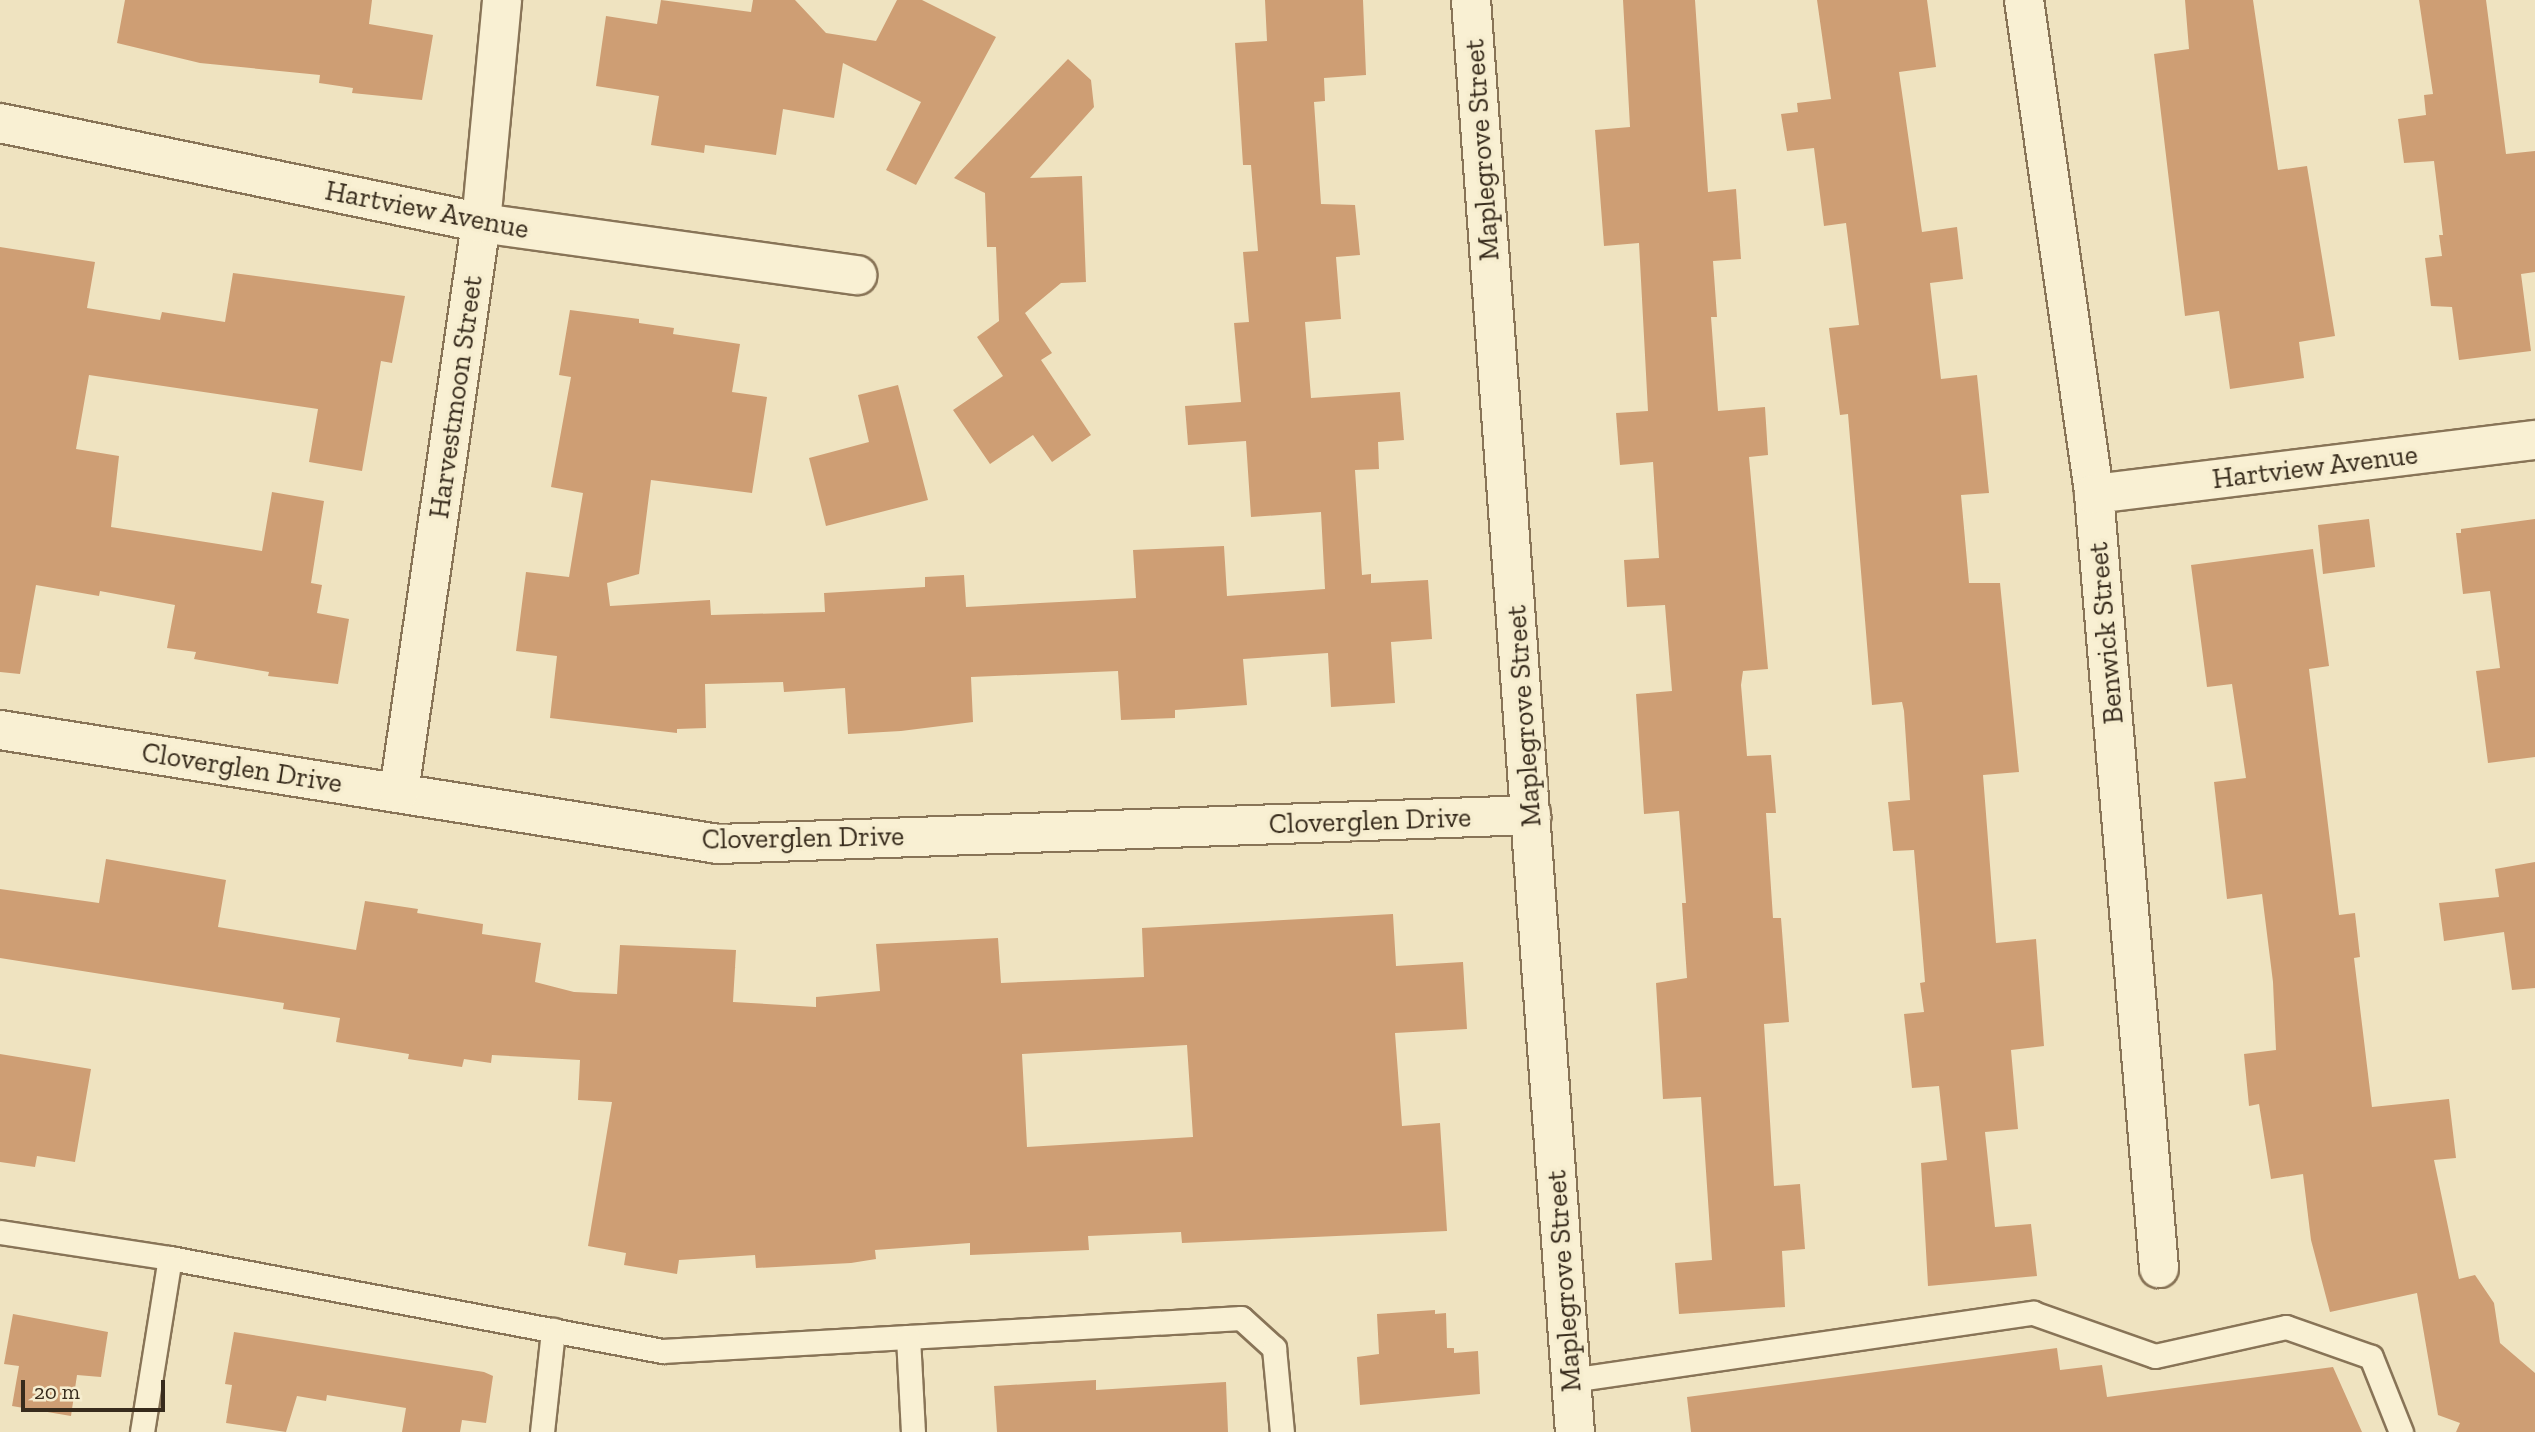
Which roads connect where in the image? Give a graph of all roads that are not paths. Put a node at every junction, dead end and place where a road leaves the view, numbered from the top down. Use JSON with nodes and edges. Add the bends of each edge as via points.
{"nodes":[{"id":1,"x":502,"y":0,"type":"edge"},
{"id":2,"x":1471,"y":0,"type":"edge"},
{"id":3,"x":2024,"y":0,"type":"edge"},
{"id":4,"x":0,"y":123,"type":"edge"},
{"id":5,"x":481,"y":223,"type":"junction"},
{"id":6,"x":857,"y":275,"type":"dead end"},
{"id":7,"x":2535,"y":440,"type":"edge"},
{"id":8,"x":2094,"y":494,"type":"junction"},
{"id":9,"x":0,"y":730,"type":"edge"},
{"id":10,"x":399,"y":792,"type":"junction"},
{"id":11,"x":1531,"y":815,"type":"junction"},
{"id":12,"x":0,"y":1232,"type":"edge"},
{"id":13,"x":170,"y":1258,"type":"junction"},
{"id":14,"x":2159,"y":1268,"type":"dead end"},
{"id":15,"x":553,"y":1330,"type":"junction"},
{"id":16,"x":908,"y":1337,"type":"junction"},
{"id":17,"x":1571,"y":1380,"type":"junction"},
{"id":18,"x":142,"y":1432,"type":"edge"},
{"id":19,"x":542,"y":1432,"type":"edge"},
{"id":20,"x":913,"y":1432,"type":"edge"},
{"id":21,"x":1282,"y":1432,"type":"edge"},
{"id":22,"x":1575,"y":1432,"type":"edge"},
{"id":23,"x":2402,"y":1432,"type":"edge"}],
"edges":[{"from":1,"to":5,"type":"street","name":"Harvestmoon Street"},
{"from":2,"to":11,"type":"street","name":"Maplegrove Street"},
{"from":3,"to":8,"type":"street","name":"Benwick Street"},
{"from":4,"to":5,"type":"street","name":"Hartview Avenue"},
{"from":5,"to":6,"type":"street","name":"Hartview Avenue"},
{"from":5,"to":10,"type":"street","name":"Harvestmoon Street"},
{"from":7,"to":8,"type":"street","name":"Hartview Avenue"},
{"from":8,"to":14,"type":"street","name":"Benwick Street"},
{"from":9,"to":10,"type":"street","name":"Cloverglen Drive"},
{"from":10,"to":11,"type":"street","name":"Cloverglen Drive","via":[[718,845]]},
{"from":11,"to":17,"type":"street","name":"Maplegrove Street"},
{"from":12,"to":13,"type":"lane"},
{"from":13,"to":15,"type":"lane"},
{"from":13,"to":18,"type":"lane"},
{"from":15,"to":16,"type":"lane","via":[[662,1351]]},
{"from":15,"to":19,"type":"lane"},
{"from":16,"to":20,"type":"lane"},
{"from":16,"to":21,"type":"lane","via":[[1241,1318],[1274,1348]]},
{"from":17,"to":22,"type":"street","name":"Maplegrove Street"},
{"from":17,"to":23,"type":"lane","via":[[2033,1313],[2155,1356],[2286,1326],[2371,1357]]}]}
